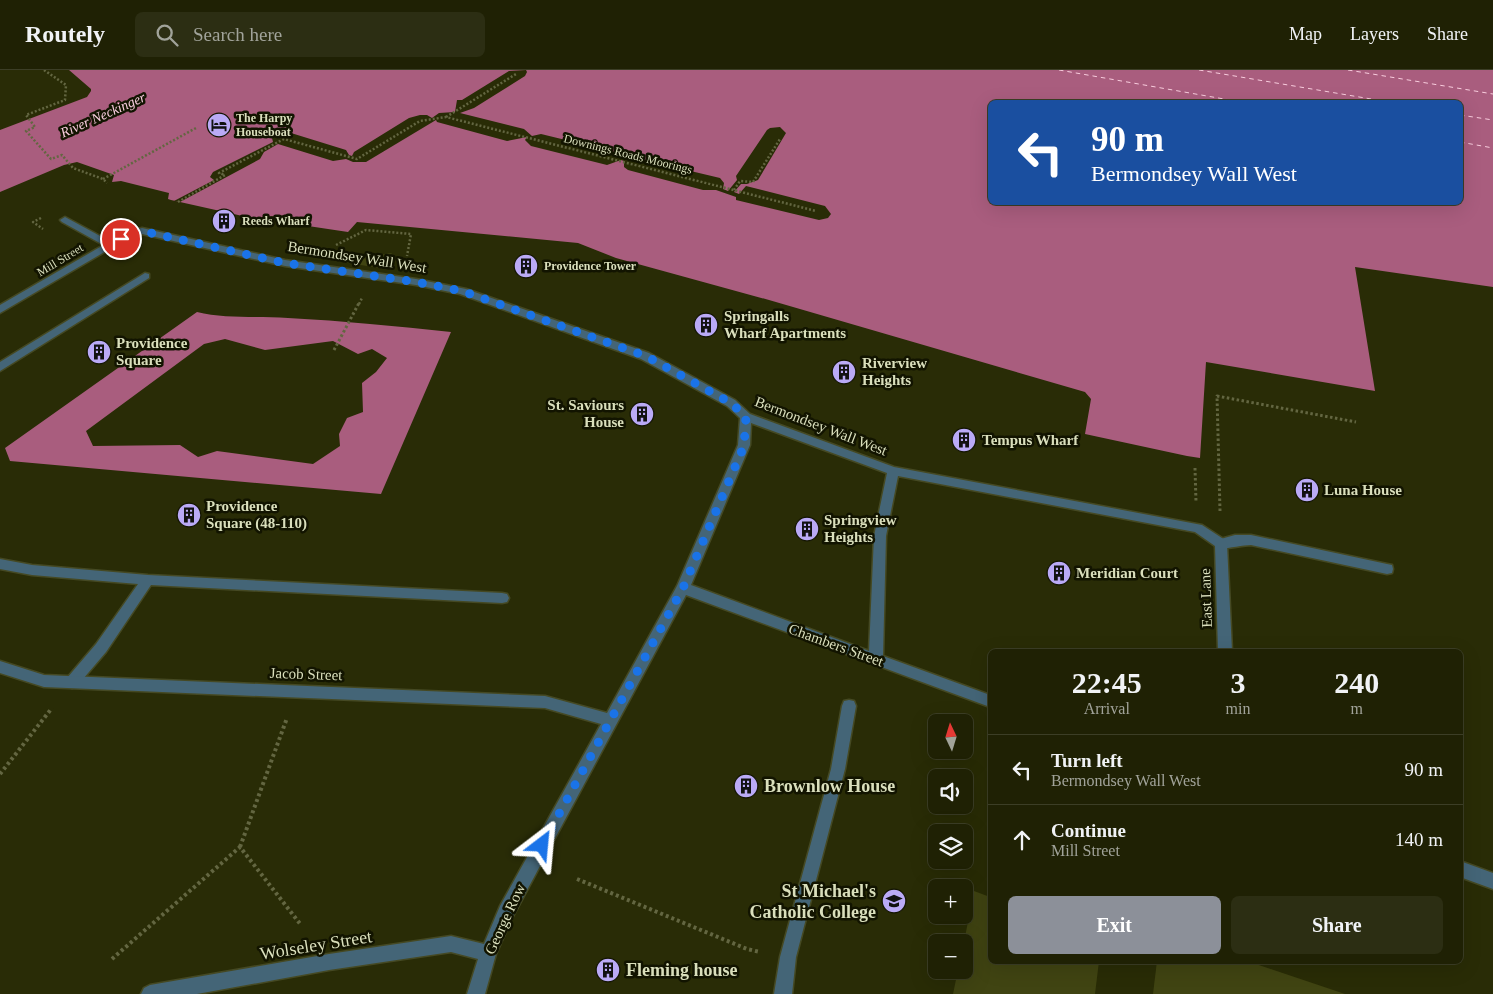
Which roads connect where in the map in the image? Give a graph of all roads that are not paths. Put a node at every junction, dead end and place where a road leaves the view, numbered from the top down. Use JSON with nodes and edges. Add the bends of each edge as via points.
{"nodes":[{"id":1,"x":65,"y":220,"type":"dead end"},
{"id":2,"x":163,"y":235,"type":"joint"},
{"id":3,"x":110,"y":245,"type":"junction"},
{"id":4,"x":145,"y":276,"type":"dead end"},
{"id":5,"x":0,"y":310,"type":"edge"},
{"id":6,"x":0,"y":367,"type":"edge"},
{"id":7,"x":746,"y":417,"type":"junction"},
{"id":8,"x":893,"y":471,"type":"junction"},
{"id":9,"x":1221,"y":544,"type":"junction"},
{"id":10,"x":0,"y":564,"type":"edge"},
{"id":11,"x":1387,"y":569,"type":"dead end"},
{"id":12,"x":148,"y":580,"type":"junction"},
{"id":13,"x":683,"y":588,"type":"junction"},
{"id":14,"x":502,"y":598,"type":"dead end"},
{"id":15,"x":1225,"y":649,"type":"edge"},
{"id":16,"x":876,"y":660,"type":"junction"},
{"id":17,"x":0,"y":667,"type":"edge"},
{"id":18,"x":72,"y":682,"type":"junction"},
{"id":19,"x":988,"y":700,"type":"edge"},
{"id":20,"x":849,"y":706,"type":"dead end"},
{"id":21,"x":610,"y":720,"type":"junction"},
{"id":22,"x":1463,"y":871,"type":"edge"},
{"id":23,"x":1493,"y":881,"type":"edge"},
{"id":24,"x":488,"y":954,"type":"junction"},
{"id":25,"x":150,"y":994,"type":"edge"},
{"id":26,"x":476,"y":994,"type":"edge"},
{"id":27,"x":783,"y":994,"type":"edge"}],
"edges":[{"from":1,"to":3,"type":"street"},
{"from":2,"to":3,"type":"street","name":"Mill Street","via":[[142,231]]},
{"from":2,"to":7,"type":"street","name":"Bermondsey Wall West","via":[[285,263],[462,291],[646,356],[731,403]]},
{"from":3,"to":5,"type":"street","name":"Mill Street"},
{"from":4,"to":6,"type":"street"},
{"from":7,"to":8,"type":"street","name":"Bermondsey Wall West"},
{"from":7,"to":13,"type":"street","name":"George Row","via":[[744,446]]},
{"from":8,"to":9,"type":"street","name":"Bermondsey Wall West","via":[[1198,528]]},
{"from":8,"to":16,"type":"street","via":[[880,536]]},
{"from":9,"to":11,"type":"street","via":[[1251,540]]},
{"from":9,"to":15,"type":"street","name":"East Lane"},
{"from":10,"to":12,"type":"street","via":[[32,570]]},
{"from":12,"to":14,"type":"street"},
{"from":12,"to":18,"type":"street","via":[[101,648]]},
{"from":13,"to":16,"type":"street","name":"Chambers Street"},
{"from":13,"to":21,"type":"street","name":"George Row"},
{"from":16,"to":19,"type":"street","name":"Chambers Street"},
{"from":17,"to":18,"type":"street","name":"Jacob Street","via":[[44,681]]},
{"from":18,"to":21,"type":"street","name":"Jacob Street","via":[[545,702]]},
{"from":20,"to":27,"type":"street","via":[[838,769],[788,957]]},
{"from":21,"to":24,"type":"street","name":"George Row","via":[[506,912]]},
{"from":22,"to":23,"type":"street"},
{"from":24,"to":25,"type":"street","name":"Wolseley Street","via":[[451,944]]},
{"from":24,"to":26,"type":"street","name":"George Row"}]}
